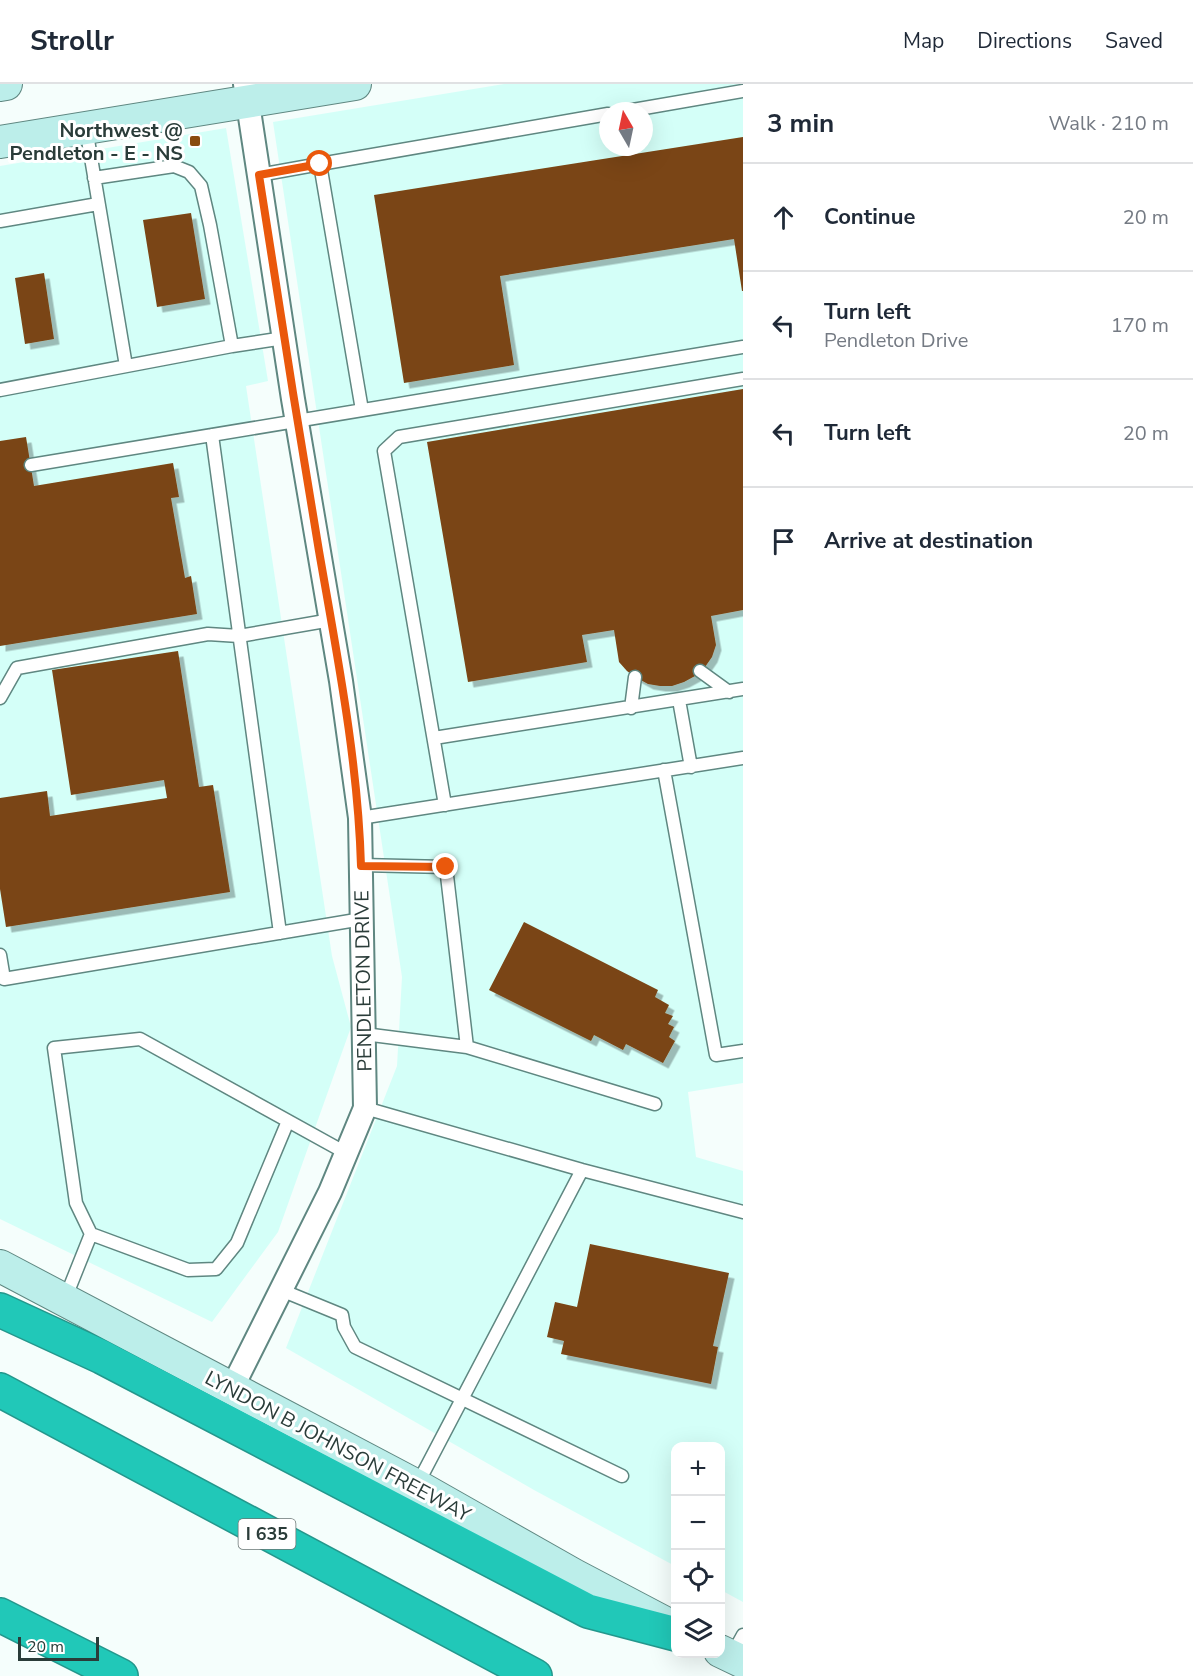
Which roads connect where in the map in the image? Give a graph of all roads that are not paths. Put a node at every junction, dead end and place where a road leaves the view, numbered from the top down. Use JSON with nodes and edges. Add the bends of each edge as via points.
{"nodes":[{"id":1,"x":6,"y":84,"type":"edge"},
{"id":2,"x":355,"y":84,"type":"edge"},
{"id":3,"x":0,"y":85,"type":"edge"},
{"id":4,"x":743,"y":91,"type":"edge"},
{"id":5,"x":246,"y":92,"type":"edge"},
{"id":6,"x":653,"y":107,"type":"edge"},
{"id":7,"x":599,"y":116,"type":"edge"},
{"id":8,"x":86,"y":127,"type":"junction"},
{"id":9,"x":0,"y":142,"type":"edge"},
{"id":10,"x":320,"y":164,"type":"junction"},
{"id":11,"x":259,"y":175,"type":"junction"},
{"id":12,"x":94,"y":178,"type":"junction"},
{"id":13,"x":98,"y":204,"type":"junction"},
{"id":14,"x":0,"y":221,"type":"edge"},
{"id":15,"x":284,"y":338,"type":"junction"},
{"id":16,"x":232,"y":346,"type":"junction"},
{"id":17,"x":743,"y":347,"type":"edge"},
{"id":18,"x":126,"y":366,"type":"junction"},
{"id":19,"x":743,"y":379,"type":"edge"},
{"id":20,"x":0,"y":390,"type":"edge"},
{"id":21,"x":362,"y":410,"type":"junction"},
{"id":22,"x":297,"y":422,"type":"junction"},
{"id":23,"x":212,"y":435,"type":"junction"},
{"id":24,"x":31,"y":465,"type":"dead end"},
{"id":25,"x":331,"y":620,"type":"junction"},
{"id":26,"x":239,"y":636,"type":"junction"},
{"id":27,"x":700,"y":671,"type":"dead end"},
{"id":28,"x":634,"y":676,"type":"dead end"},
{"id":29,"x":743,"y":689,"type":"edge"},
{"id":30,"x":729,"y":692,"type":"junction"},
{"id":31,"x":0,"y":698,"type":"edge"},
{"id":32,"x":679,"y":700,"type":"junction"},
{"id":33,"x":631,"y":708,"type":"junction"},
{"id":34,"x":434,"y":738,"type":"junction"},
{"id":35,"x":743,"y":758,"type":"edge"},
{"id":36,"x":691,"y":766,"type":"junction"},
{"id":37,"x":664,"y":770,"type":"junction"},
{"id":38,"x":445,"y":805,"type":"junction"},
{"id":39,"x":360,"y":818,"type":"junction"},
{"id":40,"x":361,"y":866,"type":"junction"},
{"id":41,"x":362,"y":919,"type":"junction"},
{"id":42,"x":280,"y":933,"type":"junction"},
{"id":43,"x":0,"y":955,"type":"edge"},
{"id":44,"x":364,"y":1034,"type":"junction"},
{"id":45,"x":467,"y":1047,"type":"junction"},
{"id":46,"x":743,"y":1051,"type":"edge"},
{"id":47,"x":655,"y":1104,"type":"dead end"},
{"id":48,"x":365,"y":1108,"type":"junction"},
{"id":49,"x":288,"y":1121,"type":"junction"},
{"id":50,"x":346,"y":1153,"type":"junction"},
{"id":51,"x":582,"y":1170,"type":"junction"},
{"id":52,"x":743,"y":1212,"type":"edge"},
{"id":53,"x":91,"y":1234,"type":"junction"},
{"id":54,"x":0,"y":1266,"type":"edge"},
{"id":55,"x":281,"y":1290,"type":"junction"},
{"id":56,"x":65,"y":1300,"type":"junction"},
{"id":57,"x":0,"y":1310,"type":"edge"},
{"id":58,"x":232,"y":1388,"type":"junction"},
{"id":59,"x":0,"y":1390,"type":"edge"},
{"id":60,"x":462,"y":1399,"type":"junction"},
{"id":61,"x":622,"y":1476,"type":"dead end"},
{"id":62,"x":417,"y":1486,"type":"junction"},
{"id":63,"x":0,"y":1615,"type":"edge"},
{"id":64,"x":671,"y":1626,"type":"edge"},
{"id":65,"x":671,"y":1633,"type":"edge"},
{"id":66,"x":121,"y":1676,"type":"edge"},
{"id":67,"x":535,"y":1676,"type":"edge"}],
"edges":[{"from":1,"to":3,"type":"main road"},
{"from":2,"to":5,"type":"main road"},
{"from":4,"to":6,"type":"lane"},
{"from":5,"to":8,"type":"main road"},
{"from":5,"to":11,"type":"street","name":"PENDLETON DRIVE"},
{"from":7,"to":10,"type":"lane"},
{"from":8,"to":9,"type":"main road"},
{"from":8,"to":12,"type":"lane"},
{"from":10,"to":11,"type":"lane"},
{"from":10,"to":21,"type":"lane"},
{"from":11,"to":15,"type":"street","name":"PENDLETON DRIVE"},
{"from":12,"to":13,"type":"lane"},
{"from":12,"to":16,"type":"lane","via":[[174,166],[189,172],[201,186]]},
{"from":13,"to":14,"type":"lane"},
{"from":13,"to":18,"type":"lane"},
{"from":15,"to":16,"type":"lane"},
{"from":15,"to":22,"type":"street","name":"PENDLETON DRIVE"},
{"from":16,"to":18,"type":"lane"},
{"from":17,"to":21,"type":"lane"},
{"from":18,"to":20,"type":"lane"},
{"from":19,"to":34,"type":"lane","via":[[399,437],[384,452]]},
{"from":21,"to":22,"type":"lane"},
{"from":22,"to":23,"type":"lane"},
{"from":22,"to":25,"type":"street","name":"PENDLETON DRIVE"},
{"from":23,"to":24,"type":"lane"},
{"from":23,"to":26,"type":"lane"},
{"from":25,"to":26,"type":"lane"},
{"from":25,"to":39,"type":"street","name":"PENDLETON DRIVE"},
{"from":26,"to":31,"type":"lane","via":[[208,634],[17,668]]},
{"from":26,"to":42,"type":"lane"},
{"from":27,"to":30,"type":"lane"},
{"from":28,"to":33,"type":"lane"},
{"from":29,"to":30,"type":"lane"},
{"from":30,"to":32,"type":"lane"},
{"from":32,"to":33,"type":"lane"},
{"from":32,"to":36,"type":"lane"},
{"from":33,"to":34,"type":"lane"},
{"from":34,"to":38,"type":"lane"},
{"from":35,"to":36,"type":"lane"},
{"from":36,"to":37,"type":"lane"},
{"from":37,"to":38,"type":"lane"},
{"from":37,"to":46,"type":"lane","via":[[716,1055]]},
{"from":38,"to":39,"type":"lane"},
{"from":39,"to":40,"type":"street","name":"PENDLETON DRIVE"},
{"from":40,"to":41,"type":"street","name":"PENDLETON DRIVE"},
{"from":40,"to":45,"type":"lane","via":[[446,867]]},
{"from":41,"to":42,"type":"lane"},
{"from":41,"to":44,"type":"street","name":"PENDLETON DRIVE"},
{"from":42,"to":43,"type":"lane","via":[[4,980]]},
{"from":44,"to":45,"type":"lane"},
{"from":44,"to":48,"type":"street","name":"PENDLETON DRIVE"},
{"from":45,"to":47,"type":"lane"},
{"from":48,"to":50,"type":"street","name":"PENDLETON DRIVE"},
{"from":48,"to":51,"type":"lane"},
{"from":49,"to":50,"type":"lane"},
{"from":49,"to":53,"type":"lane","via":[[237,1243],[216,1269],[188,1270]]},
{"from":49,"to":53,"type":"lane","via":[[140,1039],[54,1048],[76,1203]]},
{"from":50,"to":55,"type":"street","name":"PENDLETON DRIVE"},
{"from":51,"to":52,"type":"lane"},
{"from":51,"to":60,"type":"lane"},
{"from":53,"to":56,"type":"lane"},
{"from":54,"to":56,"type":"main road","name":"LYNDON B JOHNSON FREEWAY"},
{"from":55,"to":58,"type":"street","name":"PENDLETON DRIVE"},
{"from":55,"to":60,"type":"lane","via":[[342,1315],[355,1347]]},
{"from":56,"to":58,"type":"main road","name":"LYNDON B JOHNSON FREEWAY"},
{"from":57,"to":65,"type":"highway","via":[[102,1357],[588,1611]]},
{"from":58,"to":62,"type":"main road","name":"LYNDON B JOHNSON FREEWAY"},
{"from":59,"to":67,"type":"highway","number":"I 635"},
{"from":60,"to":61,"type":"lane"},
{"from":60,"to":62,"type":"lane"},
{"from":62,"to":64,"type":"main road","name":"LYNDON B JOHNSON FREEWAY"},
{"from":63,"to":66,"type":"highway"}]}
